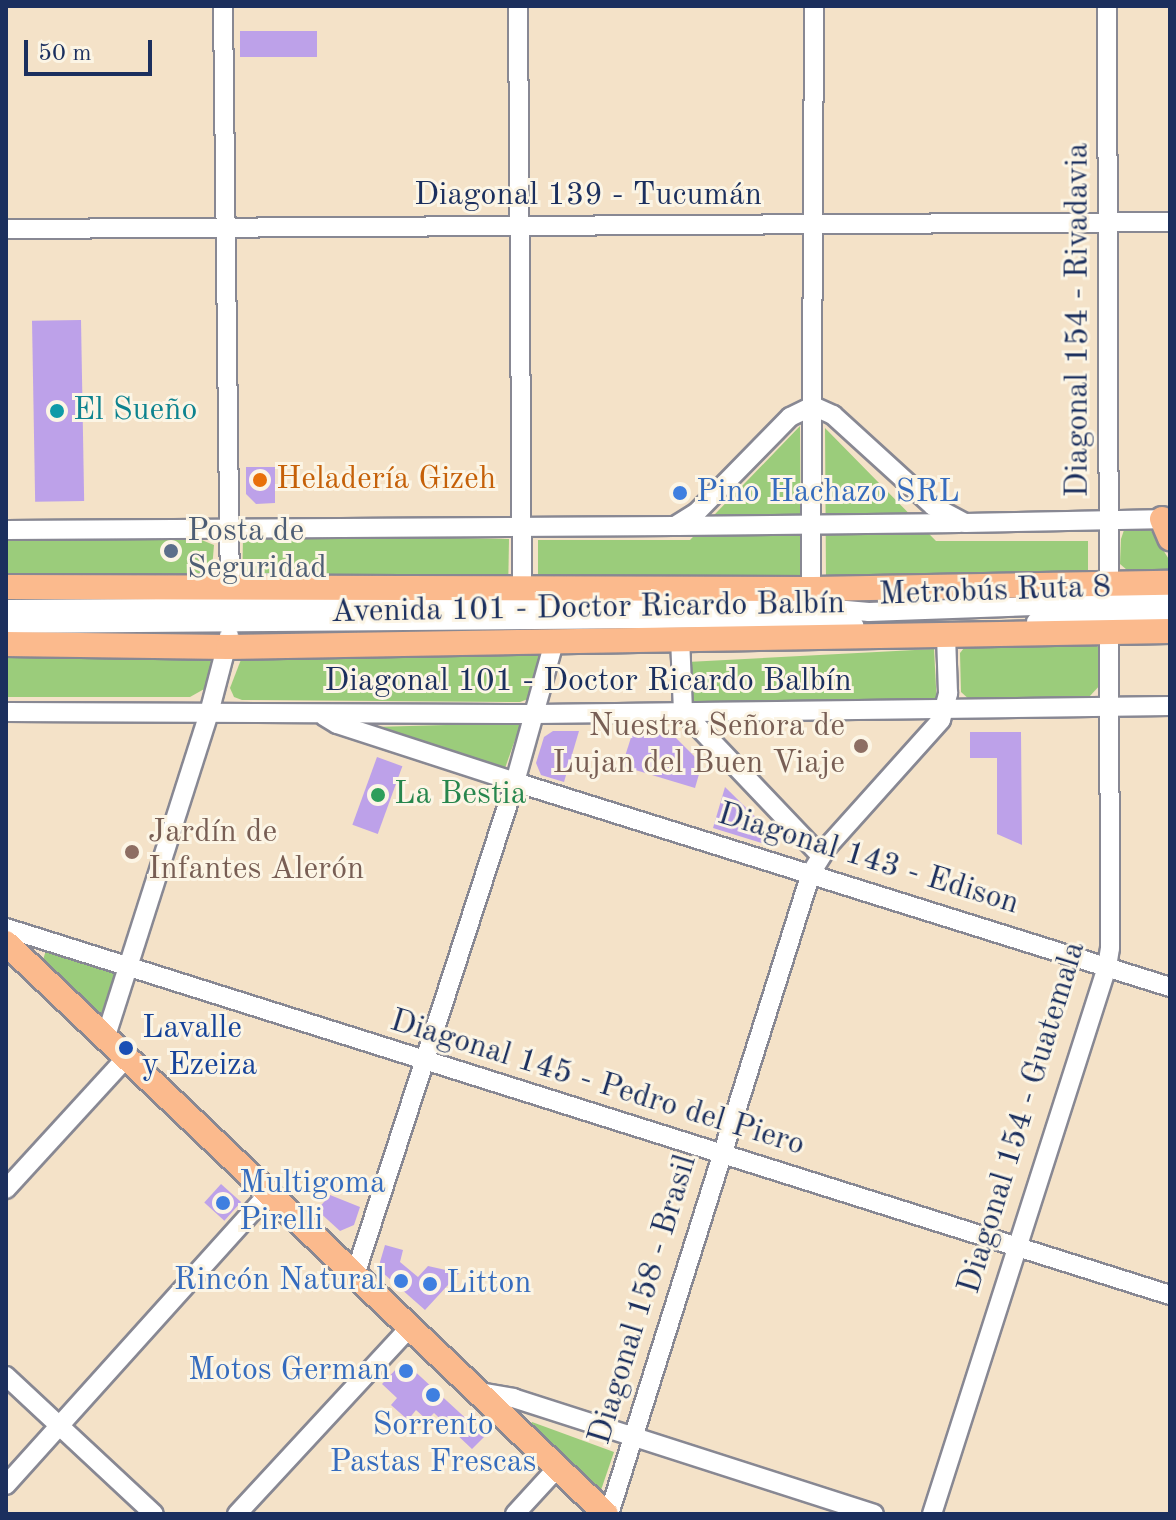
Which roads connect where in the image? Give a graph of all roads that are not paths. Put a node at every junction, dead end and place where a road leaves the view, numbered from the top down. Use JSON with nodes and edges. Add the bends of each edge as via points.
{"nodes":[{"id":1,"x":223,"y":6,"type":"edge"},
{"id":2,"x":518,"y":6,"type":"edge"},
{"id":3,"x":814,"y":6,"type":"edge"},
{"id":4,"x":1107,"y":6,"type":"edge"},
{"id":5,"x":1109,"y":222,"type":"junction"},
{"id":6,"x":1170,"y":222,"type":"edge"},
{"id":7,"x":813,"y":225,"type":"junction"},
{"id":8,"x":520,"y":227,"type":"junction"},
{"id":9,"x":226,"y":228,"type":"junction"},
{"id":10,"x":6,"y":229,"type":"edge"},
{"id":11,"x":813,"y":406,"type":"junction"},
{"id":12,"x":1110,"y":519,"type":"junction"},
{"id":13,"x":965,"y":523,"type":"junction"},
{"id":14,"x":811,"y":524,"type":"junction"},
{"id":15,"x":523,"y":525,"type":"junction"},
{"id":16,"x":1167,"y":525,"type":"edge"},
{"id":17,"x":229,"y":526,"type":"junction"},
{"id":18,"x":675,"y":526,"type":"junction"},
{"id":19,"x":6,"y":530,"type":"edge"},
{"id":20,"x":1170,"y":583,"type":"edge"},
{"id":21,"x":6,"y":587,"type":"edge"},
{"id":22,"x":522,"y":589,"type":"junction"},
{"id":23,"x":1170,"y":601,"type":"edge"},
{"id":24,"x":6,"y":609,"type":"edge"},
{"id":25,"x":1109,"y":610,"type":"junction"},
{"id":26,"x":810,"y":614,"type":"junction"},
{"id":27,"x":230,"y":617,"type":"junction"},
{"id":28,"x":1170,"y":617,"type":"edge"},
{"id":29,"x":6,"y":624,"type":"edge"},
{"id":30,"x":1170,"y":631,"type":"edge"},
{"id":31,"x":680,"y":637,"type":"junction"},
{"id":32,"x":946,"y":637,"type":"junction"},
{"id":33,"x":555,"y":639,"type":"junction"},
{"id":34,"x":6,"y":644,"type":"edge"},
{"id":35,"x":1170,"y":706,"type":"edge"},
{"id":36,"x":1110,"y":708,"type":"junction"},
{"id":37,"x":946,"y":710,"type":"junction"},
{"id":38,"x":683,"y":711,"type":"junction"},
{"id":39,"x":6,"y":712,"type":"edge"},
{"id":40,"x":209,"y":713,"type":"junction"},
{"id":41,"x":322,"y":714,"type":"junction"},
{"id":42,"x":536,"y":714,"type":"junction"},
{"id":43,"x":515,"y":782,"type":"junction"},
{"id":44,"x":821,"y":856,"type":"junction"},
{"id":45,"x":811,"y":873,"type":"junction"},
{"id":46,"x":6,"y":928,"type":"edge"},
{"id":47,"x":6,"y":943,"type":"edge"},
{"id":48,"x":128,"y":967,"type":"junction"},
{"id":49,"x":1107,"y":967,"type":"junction"},
{"id":50,"x":1170,"y":987,"type":"edge"},
{"id":51,"x":105,"y":1039,"type":"junction"},
{"id":52,"x":125,"y":1059,"type":"junction"},
{"id":53,"x":426,"y":1062,"type":"junction"},
{"id":54,"x":721,"y":1154,"type":"junction"},
{"id":55,"x":6,"y":1189,"type":"edge"},
{"id":56,"x":268,"y":1194,"type":"junction"},
{"id":57,"x":1016,"y":1246,"type":"junction"},
{"id":58,"x":355,"y":1275,"type":"junction"},
{"id":59,"x":1170,"y":1295,"type":"edge"},
{"id":60,"x":410,"y":1327,"type":"junction"},
{"id":61,"x":6,"y":1376,"type":"edge"},
{"id":62,"x":480,"y":1392,"type":"junction"},
{"id":63,"x":61,"y":1426,"type":"junction"},
{"id":64,"x":633,"y":1435,"type":"junction"},
{"id":65,"x":558,"y":1467,"type":"junction"},
{"id":66,"x":6,"y":1485,"type":"edge"},
{"id":67,"x":154,"y":1514,"type":"edge"},
{"id":68,"x":237,"y":1514,"type":"edge"},
{"id":69,"x":515,"y":1514,"type":"edge"},
{"id":70,"x":607,"y":1514,"type":"edge"},
{"id":71,"x":874,"y":1514,"type":"edge"},
{"id":72,"x":932,"y":1514,"type":"edge"}],
"edges":[{"from":1,"to":9,"type":"street"},
{"from":2,"to":8,"type":"street"},
{"from":3,"to":7,"type":"street"},
{"from":4,"to":5,"type":"street","name":"Diagonal 154 - Rivadavia"},
{"from":5,"to":6,"type":"street","name":"Diagonal 139 - Tucumán"},
{"from":5,"to":7,"type":"street","name":"Diagonal 139 - Tucumán"},
{"from":5,"to":12,"type":"street","name":"Diagonal 154 - Rivadavia"},
{"from":7,"to":8,"type":"street","name":"Diagonal 139 - Tucumán"},
{"from":7,"to":11,"type":"street"},
{"from":8,"to":9,"type":"street","name":"Diagonal 139 - Tucumán"},
{"from":8,"to":15,"type":"street"},
{"from":9,"to":10,"type":"street","name":"Diagonal 139 - Tucumán"},
{"from":9,"to":17,"type":"street"},
{"from":11,"to":13,"type":"street","via":[[833,415],[933,506]]},
{"from":11,"to":14,"type":"street"},
{"from":11,"to":18,"type":"street","via":[[790,417],[697,512]]},
{"from":12,"to":13,"type":"street"},
{"from":12,"to":16,"type":"street"},
{"from":12,"to":25,"type":"street","name":"Diagonal 154 - Rivadavia"},
{"from":13,"to":14,"type":"street"},
{"from":14,"to":18,"type":"street"},
{"from":14,"to":26,"type":"street"},
{"from":15,"to":17,"type":"street"},
{"from":15,"to":18,"type":"street"},
{"from":15,"to":22,"type":"street"},
{"from":17,"to":19,"type":"street"},
{"from":17,"to":27,"type":"street"},
{"from":20,"to":25,"type":"main road","name":"Avenida 101 - Doctor Ricardo Balbín"},
{"from":21,"to":27,"type":"main road","name":"Avenida 101 - Doctor Ricardo Balbín"},
{"from":22,"to":26,"type":"main road","name":"Avenida 101 - Doctor Ricardo Balbín"},
{"from":22,"to":27,"type":"main road","name":"Avenida 101 - Doctor Ricardo Balbín"},
{"from":23,"to":25,"type":"street","name":"Metrobús Ruta 8"},
{"from":24,"to":27,"type":"street","name":"Metrobús Ruta 8"},
{"from":25,"to":26,"type":"main road","name":"Avenida 101 - Doctor Ricardo Balbín"},
{"from":25,"to":26,"type":"street","name":"Metrobús Ruta 8","via":[[985,625],[842,626]]},
{"from":25,"to":28,"type":"street","name":"Metrobús Ruta 8"},
{"from":25,"to":30,"type":"main road","name":"Avenida 101 - Doctor Ricardo Balbín"},
{"from":25,"to":32,"type":"main road","name":"Avenida 101 - Doctor Ricardo Balbín"},
{"from":25,"to":36,"type":"street","name":"Diagonal 154 - Guatemala"},
{"from":26,"to":27,"type":"street","name":"Metrobús Ruta 8"},
{"from":26,"to":31,"type":"main road","name":"Avenida 101 - Doctor Ricardo Balbín"},
{"from":26,"to":32,"type":"main road","name":"Avenida 101 - Doctor Ricardo Balbín"},
{"from":27,"to":29,"type":"street","name":"Metrobús Ruta 8"},
{"from":27,"to":33,"type":"main road","name":"Avenida 101 - Doctor Ricardo Balbín"},
{"from":27,"to":34,"type":"main road","name":"Avenida 101 - Doctor Ricardo Balbín"},
{"from":27,"to":40,"type":"street"},
{"from":31,"to":33,"type":"main road","name":"Avenida 101 - Doctor Ricardo Balbín"},
{"from":31,"to":38,"type":"street"},
{"from":32,"to":37,"type":"street"},
{"from":33,"to":42,"type":"street"},
{"from":35,"to":36,"type":"street","name":"Diagonal 101 - Doctor Ricardo Balbín"},
{"from":36,"to":37,"type":"street","name":"Diagonal 101 - Doctor Ricardo Balbín"},
{"from":36,"to":49,"type":"street","name":"Diagonal 154 - Guatemala"},
{"from":37,"to":38,"type":"street","name":"Diagonal 101 - Doctor Ricardo Balbín"},
{"from":37,"to":44,"type":"street","name":"Diagonal 158 - Brasil"},
{"from":38,"to":42,"type":"street","name":"Diagonal 101 - Doctor Ricardo Balbín"},
{"from":38,"to":44,"type":"street"},
{"from":39,"to":40,"type":"street","name":"Diagonal 101 - Doctor Ricardo Balbín"},
{"from":40,"to":41,"type":"street","name":"Diagonal 101 - Doctor Ricardo Balbín"},
{"from":40,"to":48,"type":"street"},
{"from":41,"to":42,"type":"street","name":"Diagonal 101 - Doctor Ricardo Balbín"},
{"from":41,"to":43,"type":"street","name":"Diagonal 143 - Edison","via":[[337,724]]},
{"from":42,"to":43,"type":"street"},
{"from":43,"to":45,"type":"street","name":"Diagonal 143 - Edison"},
{"from":43,"to":53,"type":"street"},
{"from":44,"to":45,"type":"street","name":"Diagonal 158 - Brasil"},
{"from":45,"to":49,"type":"street","name":"Diagonal 143 - Edison"},
{"from":45,"to":54,"type":"street","name":"Diagonal 158 - Brasil"},
{"from":46,"to":48,"type":"street","name":"Diagonal 145 - Pedro del Piero"},
{"from":47,"to":51,"type":"main road"},
{"from":48,"to":51,"type":"street"},
{"from":48,"to":53,"type":"street","name":"Diagonal 145 - Pedro del Piero"},
{"from":49,"to":50,"type":"street","name":"Diagonal 143 - Edison"},
{"from":49,"to":57,"type":"street","name":"Diagonal 154 - Guatemala"},
{"from":51,"to":52,"type":"main road"},
{"from":52,"to":55,"type":"street"},
{"from":52,"to":56,"type":"main road"},
{"from":53,"to":54,"type":"street","name":"Diagonal 145 - Pedro del Piero"},
{"from":53,"to":58,"type":"street"},
{"from":54,"to":57,"type":"street","name":"Diagonal 145 - Pedro del Piero"},
{"from":54,"to":64,"type":"street","name":"Diagonal 158 - Brasil"},
{"from":56,"to":58,"type":"main road"},
{"from":56,"to":63,"type":"street"},
{"from":57,"to":59,"type":"street","name":"Diagonal 145 - Pedro del Piero"},
{"from":57,"to":72,"type":"street","name":"Diagonal 154 - Guatemala"},
{"from":58,"to":60,"type":"main road"},
{"from":60,"to":62,"type":"main road"},
{"from":60,"to":68,"type":"street"},
{"from":61,"to":63,"type":"street"},
{"from":62,"to":64,"type":"street"},
{"from":62,"to":65,"type":"main road"},
{"from":63,"to":66,"type":"street"},
{"from":63,"to":67,"type":"street"},
{"from":64,"to":70,"type":"street","name":"Diagonal 158 - Brasil"},
{"from":64,"to":71,"type":"street"},
{"from":65,"to":69,"type":"street"},
{"from":65,"to":70,"type":"main road"}]}
